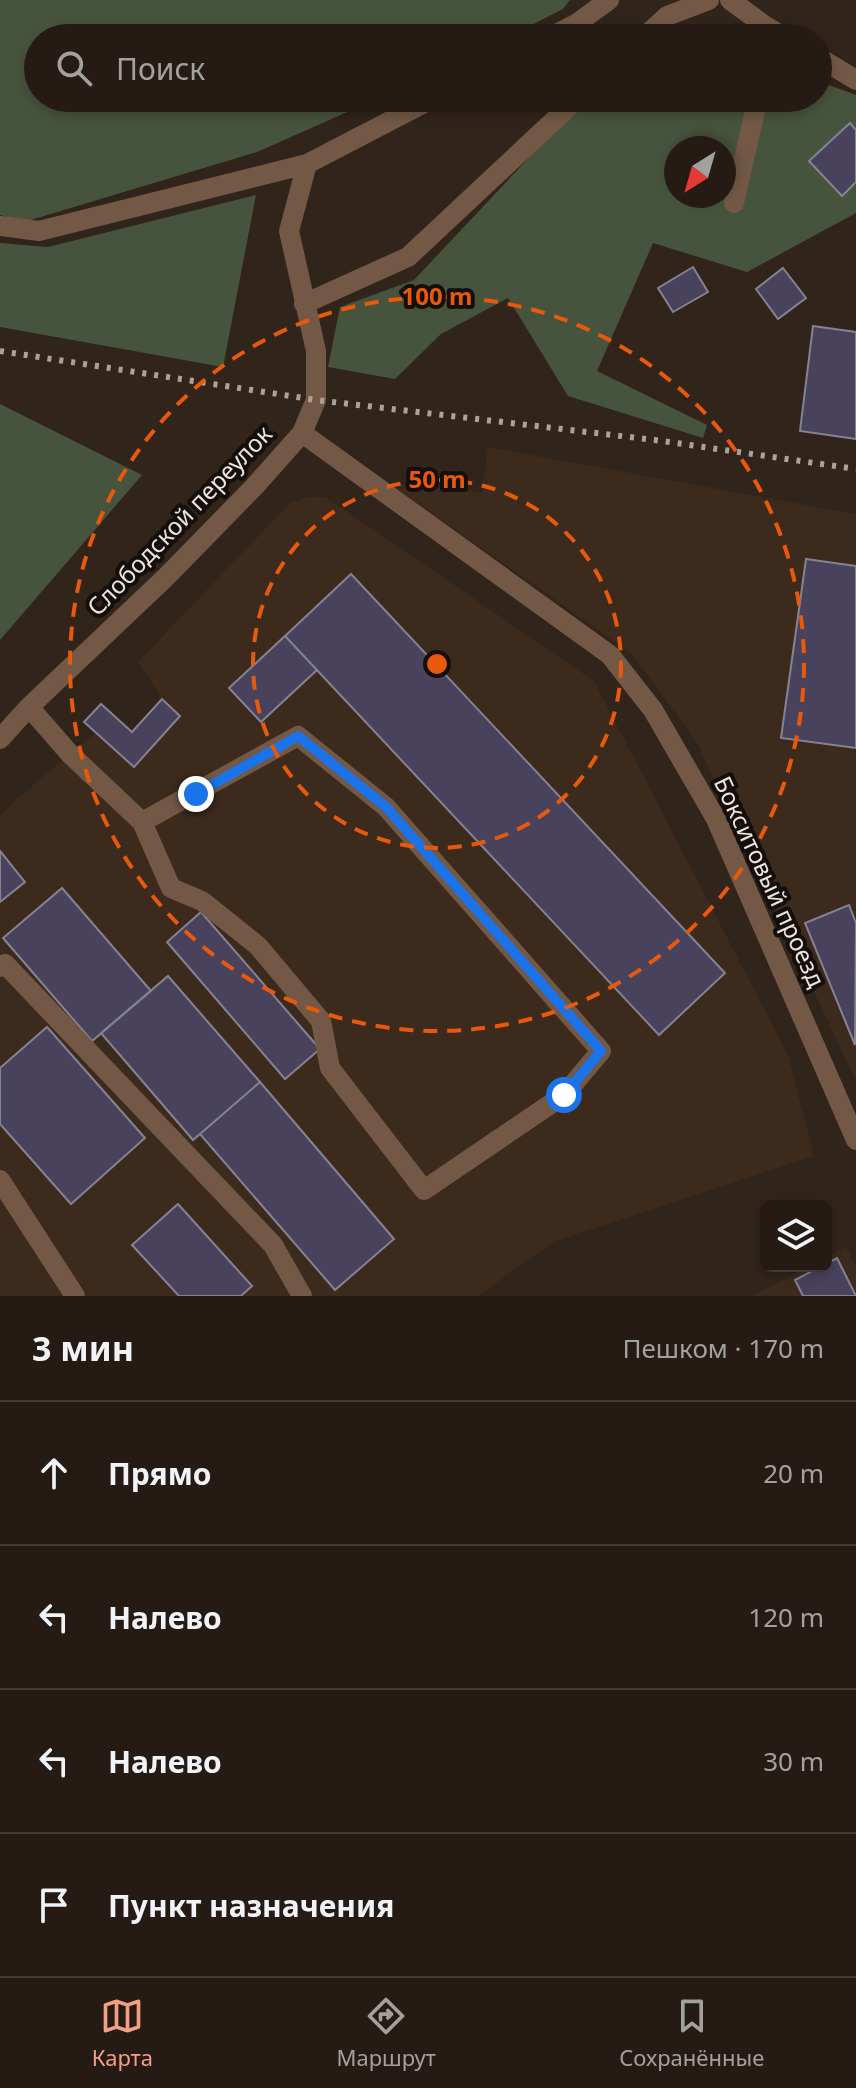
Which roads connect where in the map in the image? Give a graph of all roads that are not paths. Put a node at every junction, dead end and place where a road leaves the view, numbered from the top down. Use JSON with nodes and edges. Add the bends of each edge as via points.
{"nodes":[{"id":1,"x":609,"y":0,"type":"edge"},
{"id":2,"x":709,"y":0,"type":"edge"},
{"id":3,"x":730,"y":0,"type":"edge"},
{"id":4,"x":576,"y":24,"type":"edge"},
{"id":5,"x":658,"y":24,"type":"edge"},
{"id":6,"x":756,"y":24,"type":"edge"},
{"id":7,"x":832,"y":65,"type":"edge"},
{"id":8,"x":856,"y":80,"type":"edge"},
{"id":9,"x":407,"y":112,"type":"edge"},
{"id":10,"x":563,"y":112,"type":"edge"},
{"id":11,"x":755,"y":112,"type":"edge"},
{"id":12,"x":307,"y":164,"type":"junction"},
{"id":13,"x":736,"y":194,"type":"edge"},
{"id":14,"x":0,"y":226,"type":"edge"},
{"id":15,"x":304,"y":304,"type":"junction"},
{"id":16,"x":302,"y":433,"type":"junction"},
{"id":17,"x":29,"y":707,"type":"junction"},
{"id":18,"x":0,"y":739,"type":"edge"},
{"id":19,"x":142,"y":822,"type":"junction"},
{"id":20,"x":0,"y":967,"type":"edge"},
{"id":21,"x":856,"y":1140,"type":"edge"},
{"id":22,"x":0,"y":1180,"type":"edge"},
{"id":23,"x":75,"y":1296,"type":"edge"},
{"id":24,"x":302,"y":1296,"type":"edge"}],
"edges":[{"from":1,"to":4,"type":"street"},
{"from":2,"to":5,"type":"street"},
{"from":3,"to":6,"type":"street"},
{"from":7,"to":8,"type":"street"},
{"from":9,"to":12,"type":"street"},
{"from":10,"to":15,"type":"street","via":[[408,257]]},
{"from":11,"to":13,"type":"street"},
{"from":12,"to":14,"type":"street","via":[[39,231]]},
{"from":12,"to":15,"type":"street","name":"Слободской переулок","via":[[289,231]]},
{"from":15,"to":16,"type":"street","name":"Слободской переулок","via":[[316,351],[316,400]]},
{"from":16,"to":17,"type":"street","name":"Слободской переулок","via":[[166,577]]},
{"from":16,"to":21,"type":"street","name":"Бокситовый проезд","via":[[610,655],[653,710],[716,819]]},
{"from":17,"to":18,"type":"street","name":"Слободской переулок"},
{"from":17,"to":19,"type":"street"},
{"from":19,"to":19,"type":"street","via":[[298,736],[386,807],[601,1051],[564,1095],[424,1190],[330,1068],[321,1021],[258,946],[202,901],[171,888]]},
{"from":20,"to":24,"type":"street","via":[[5,964],[273,1245]]},
{"from":22,"to":23,"type":"street"}]}
